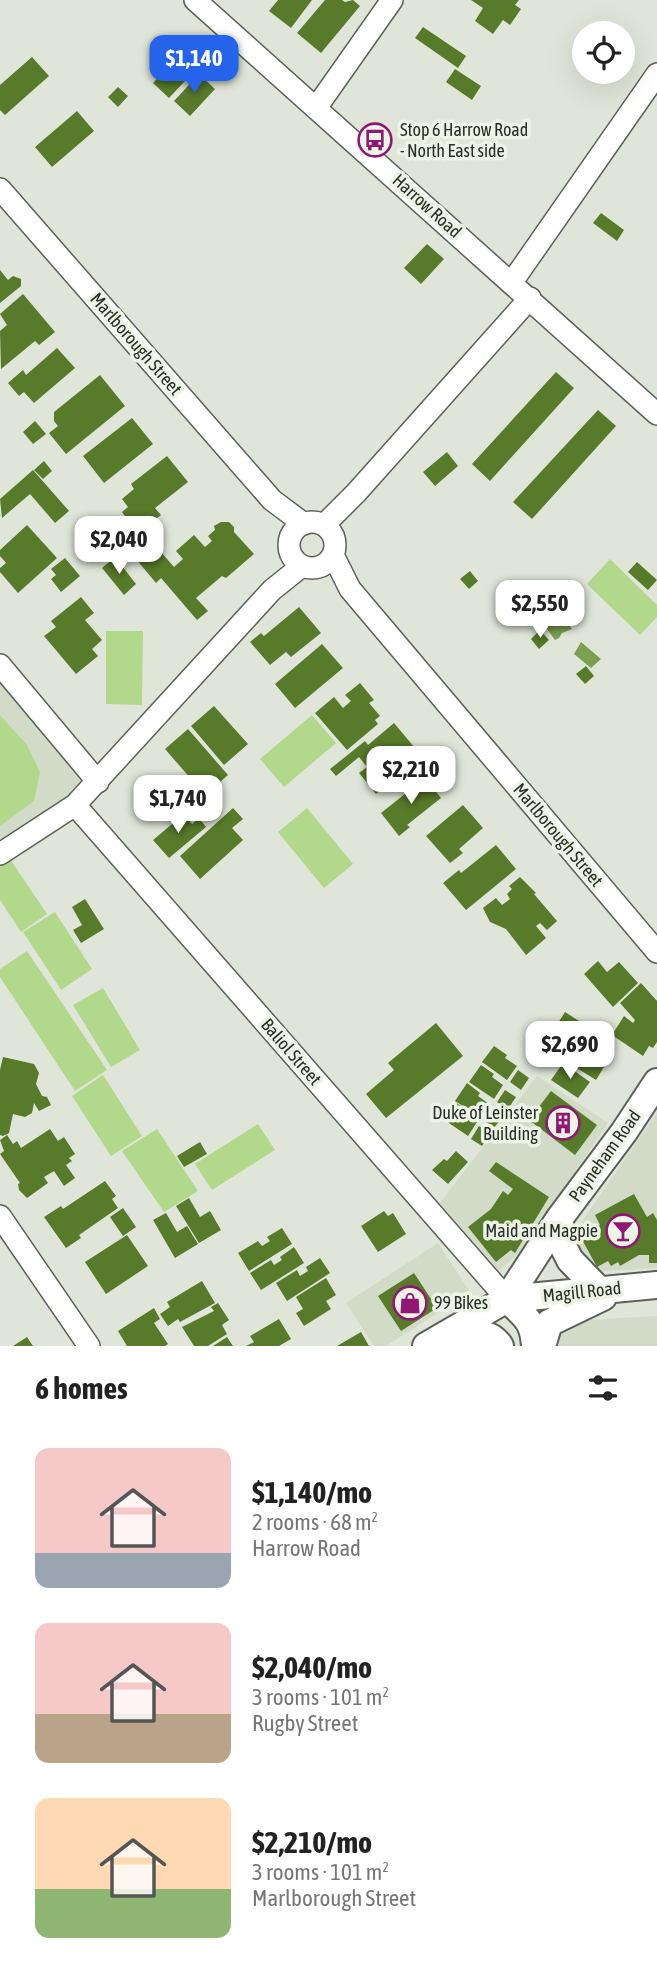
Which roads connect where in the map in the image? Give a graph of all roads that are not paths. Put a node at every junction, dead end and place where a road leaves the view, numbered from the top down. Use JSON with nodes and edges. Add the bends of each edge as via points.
{"nodes":[{"id":1,"x":195,"y":0,"type":"edge"},
{"id":2,"x":392,"y":0,"type":"edge"},
{"id":3,"x":657,"y":75,"type":"edge"},
{"id":4,"x":316,"y":108,"type":"junction"},
{"id":5,"x":0,"y":189,"type":"edge"},
{"id":6,"x":512,"y":282,"type":"junction"},
{"id":7,"x":530,"y":298,"type":"junction"},
{"id":8,"x":657,"y":414,"type":"edge"},
{"id":9,"x":317,"y":534,"type":"junction"},
{"id":10,"x":303,"y":564,"type":"junction"},
{"id":11,"x":350,"y":589,"type":"junction"},
{"id":12,"x":0,"y":665,"type":"edge"},
{"id":13,"x":98,"y":782,"type":"junction"},
{"id":14,"x":75,"y":806,"type":"junction"},
{"id":15,"x":0,"y":854,"type":"edge"},
{"id":16,"x":657,"y":952,"type":"edge"},
{"id":17,"x":657,"y":1083,"type":"edge"},
{"id":18,"x":0,"y":1216,"type":"edge"},
{"id":19,"x":559,"y":1219,"type":"junction"},
{"id":20,"x":644,"y":1286,"type":"edge"},
{"id":21,"x":598,"y":1290,"type":"junction"},
{"id":22,"x":507,"y":1299,"type":"junction"},
{"id":23,"x":89,"y":1346,"type":"edge"},
{"id":24,"x":426,"y":1346,"type":"edge"},
{"id":25,"x":431,"y":1346,"type":"edge"},
{"id":26,"x":500,"y":1346,"type":"edge"},
{"id":27,"x":517,"y":1346,"type":"edge"},
{"id":28,"x":535,"y":1346,"type":"edge"},
{"id":29,"x":542,"y":1346,"type":"edge"}],
"edges":[{"from":1,"to":4,"type":"street","name":"Harrow Road"},
{"from":2,"to":4,"type":"street"},
{"from":3,"to":6,"type":"street"},
{"from":4,"to":6,"type":"street","name":"Harrow Road"},
{"from":5,"to":9,"type":"street","name":"Marlborough Street","via":[[272,500]]},
{"from":6,"to":7,"type":"street","name":"Harrow Road"},
{"from":7,"to":8,"type":"street","name":"Harrow Road"},
{"from":7,"to":9,"type":"street"},
{"from":9,"to":10,"type":"street","via":[[323,566]]},
{"from":9,"to":10,"type":"street","via":[[289,541]]},
{"from":9,"to":11,"type":"street","name":"Marlborough Street"},
{"from":10,"to":11,"type":"street","name":"Marlborough Street"},
{"from":10,"to":13,"type":"street","via":[[272,590]]},
{"from":11,"to":16,"type":"street","name":"Marlborough Street"},
{"from":12,"to":13,"type":"street"},
{"from":13,"to":14,"type":"street"},
{"from":14,"to":15,"type":"street"},
{"from":14,"to":22,"type":"street","name":"Baliol Street"},
{"from":17,"to":19,"type":"main road","name":"Payneham Road"},
{"from":18,"to":23,"type":"street"},
{"from":19,"to":21,"type":"main road","via":[[570,1260]]},
{"from":19,"to":22,"type":"main road","name":"Payneham Road"},
{"from":20,"to":21,"type":"main road","name":"Magill Road"},
{"from":20,"to":29,"type":"main road","via":[[594,1300],[549,1323]]},
{"from":21,"to":22,"type":"main road","name":"Magill Road"},
{"from":22,"to":24,"type":"main road"},
{"from":22,"to":27,"type":"main road"},
{"from":22,"to":28,"type":"main road","via":[[534,1328]]},
{"from":25,"to":26,"type":"main road","via":[[476,1333],[495,1339]]}]}
